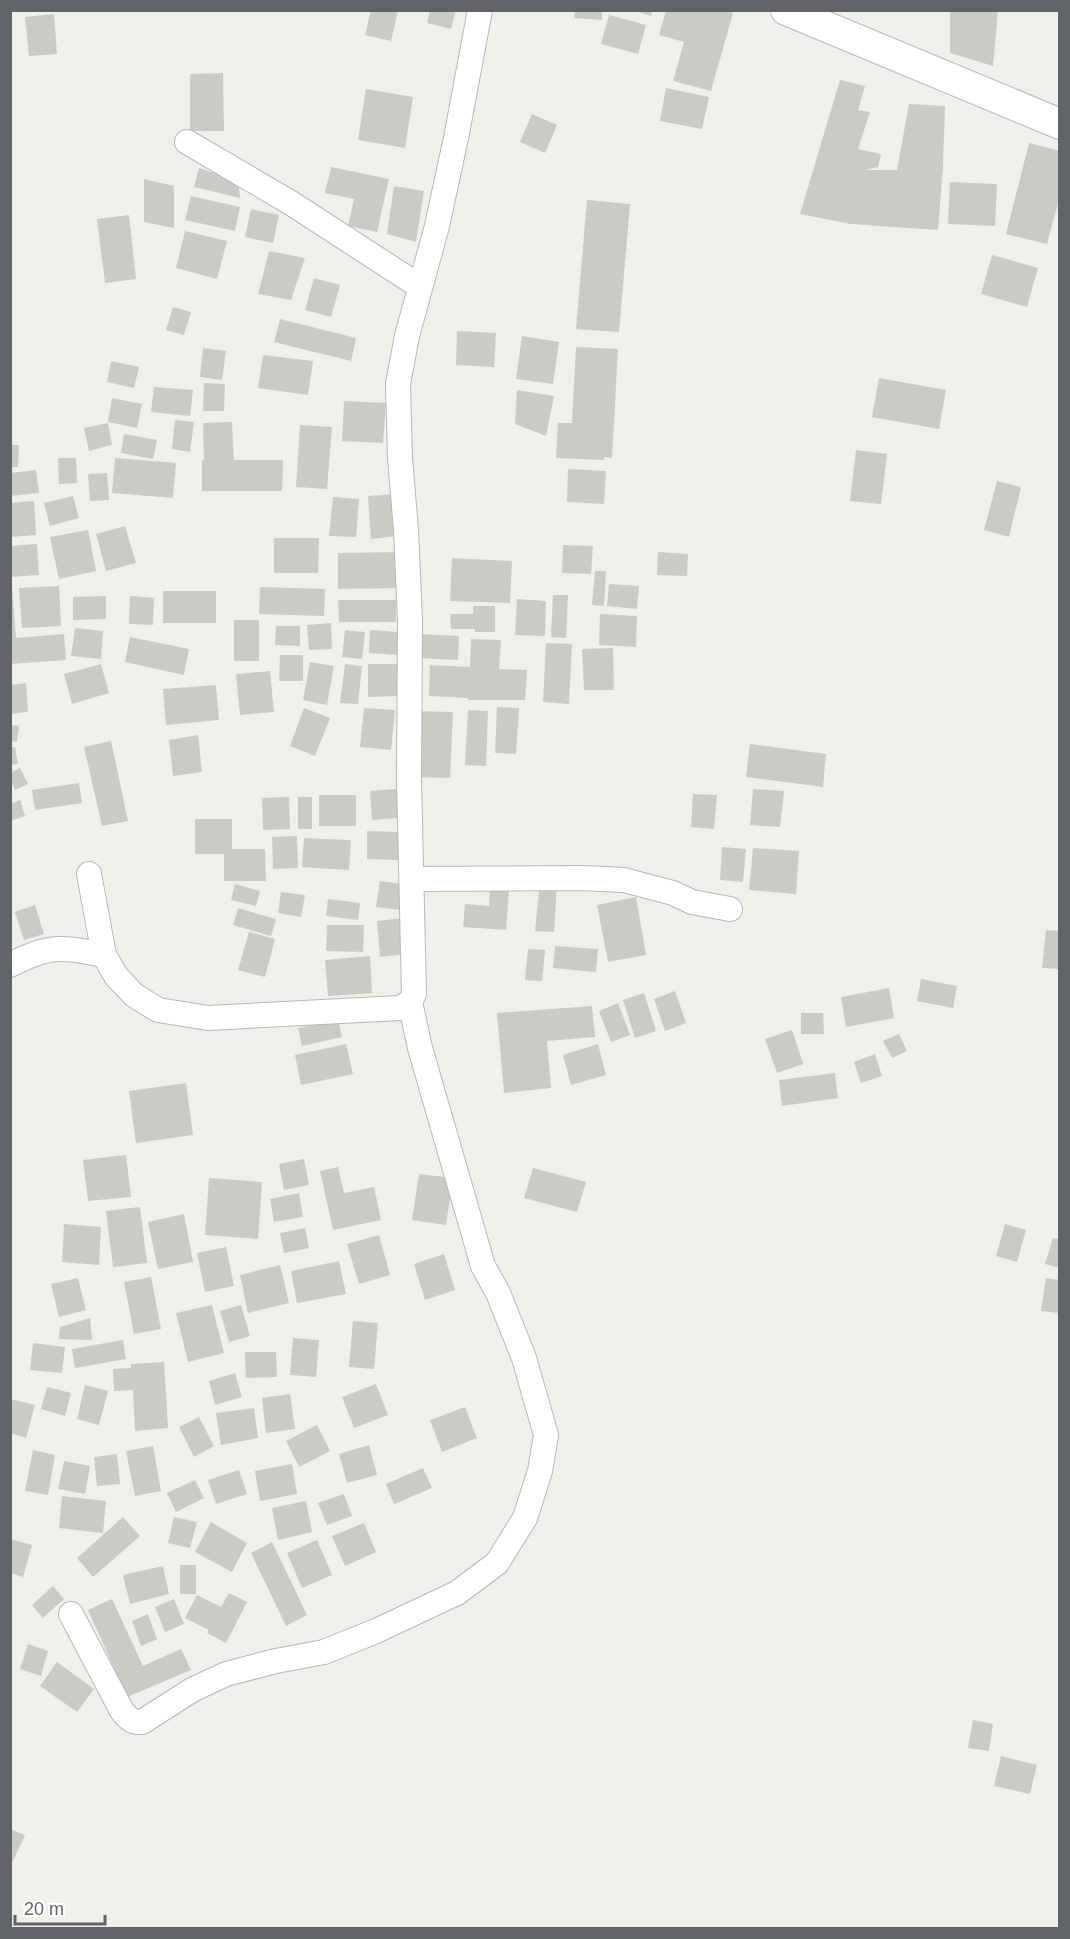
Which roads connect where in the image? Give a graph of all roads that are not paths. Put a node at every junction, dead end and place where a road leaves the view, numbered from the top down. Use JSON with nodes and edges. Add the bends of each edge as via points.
{"nodes":[{"id":1,"x":480,"y":10,"type":"edge"},
{"id":2,"x":786,"y":10,"type":"edge"},
{"id":3,"x":1059,"y":124,"type":"edge"},
{"id":4,"x":187,"y":142,"type":"dead end"},
{"id":5,"x":419,"y":286,"type":"junction"},
{"id":6,"x":89,"y":874,"type":"dead end"},
{"id":7,"x":412,"y":879,"type":"junction"},
{"id":8,"x":730,"y":909,"type":"dead end"},
{"id":9,"x":104,"y":955,"type":"junction"},
{"id":10,"x":10,"y":965,"type":"edge"},
{"id":11,"x":410,"y":1002,"type":"junction"},
{"id":12,"x":71,"y":1614,"type":"dead end"}],
"edges":[{"from":1,"to":5,"type":"street","via":[[437,226]]},
{"from":2,"to":3,"type":"street"},
{"from":4,"to":5,"type":"street","via":[[291,203]]},
{"from":5,"to":7,"type":"street","via":[[398,384],[410,621],[408,770]]},
{"from":6,"to":9,"type":"street"},
{"from":7,"to":8,"type":"street","via":[[624,880],[692,902]]},
{"from":7,"to":11,"type":"street","via":[[415,973]]},
{"from":9,"to":10,"type":"street","via":[[55,948],[32,953]]},
{"from":9,"to":11,"type":"street","via":[[134,995],[158,1010],[208,1018],[400,1008]]},
{"from":11,"to":12,"type":"street","via":[[483,1266],[524,1358],[546,1435],[540,1471],[525,1518],[497,1563],[457,1593],[324,1652],[226,1674],[142,1722],[135,1723],[122,1711]]}]}
